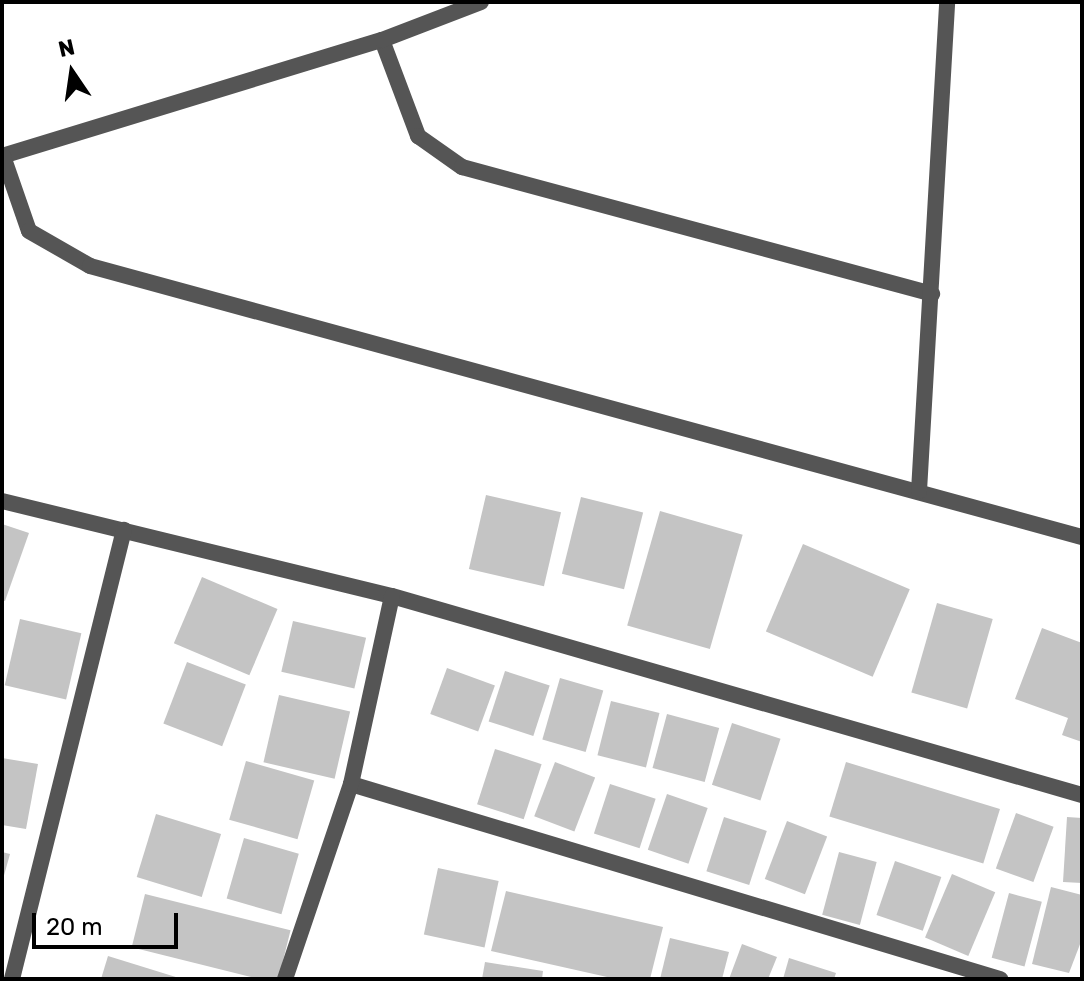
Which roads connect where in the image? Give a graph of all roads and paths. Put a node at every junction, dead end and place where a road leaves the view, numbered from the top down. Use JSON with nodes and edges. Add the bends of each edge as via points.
{"nodes":[{"id":1,"x":481,"y":2,"type":"edge"},
{"id":2,"x":947,"y":2,"type":"edge"},
{"id":3,"x":382,"y":40,"type":"junction"},
{"id":4,"x":2,"y":156,"type":"edge"},
{"id":5,"x":932,"y":294,"type":"junction"},
{"id":6,"x":919,"y":491,"type":"junction"},
{"id":7,"x":2,"y":501,"type":"edge"},
{"id":8,"x":124,"y":530,"type":"junction"},
{"id":9,"x":1082,"y":537,"type":"edge"},
{"id":10,"x":392,"y":596,"type":"junction"},
{"id":11,"x":351,"y":784,"type":"junction"},
{"id":12,"x":1082,"y":795,"type":"edge"},
{"id":13,"x":12,"y":979,"type":"edge"},
{"id":14,"x":285,"y":979,"type":"edge"},
{"id":15,"x":1000,"y":979,"type":"edge"}],
"edges":[{"from":1,"to":3,"type":"street"},
{"from":2,"to":5,"type":"street"},
{"from":3,"to":4,"type":"street"},
{"from":3,"to":5,"type":"street","via":[[418,136],[462,167]]},
{"from":4,"to":6,"type":"street","via":[[29,231],[90,266]]},
{"from":5,"to":6,"type":"street"},
{"from":6,"to":9,"type":"street"},
{"from":7,"to":8,"type":"street"},
{"from":8,"to":10,"type":"street"},
{"from":8,"to":13,"type":"street"},
{"from":10,"to":11,"type":"street"},
{"from":10,"to":12,"type":"street"},
{"from":11,"to":14,"type":"street"},
{"from":11,"to":15,"type":"street"}]}
